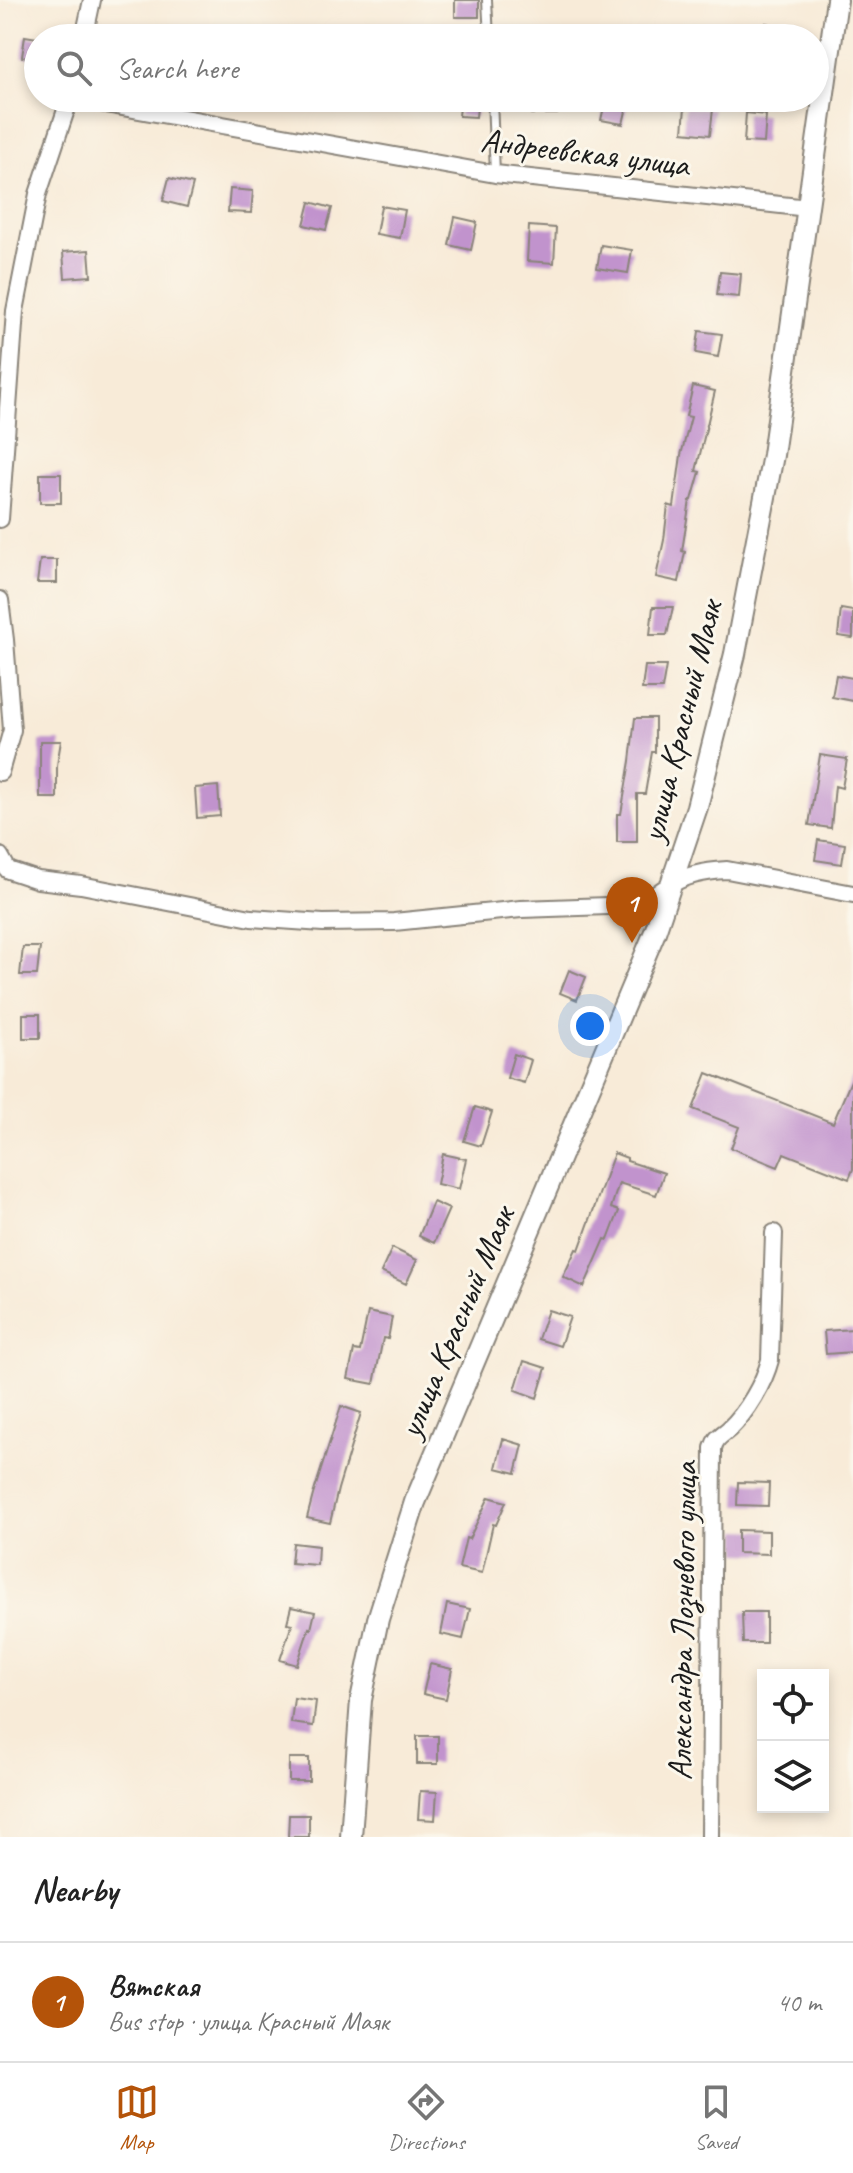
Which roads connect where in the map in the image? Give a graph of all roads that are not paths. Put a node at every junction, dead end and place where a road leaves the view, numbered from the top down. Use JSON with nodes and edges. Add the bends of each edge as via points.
{"nodes":[{"id":1,"x":92,"y":0,"type":"edge"},
{"id":2,"x":487,"y":0,"type":"edge"},
{"id":3,"x":837,"y":0,"type":"edge"},
{"id":4,"x":87,"y":24,"type":"edge"},
{"id":5,"x":488,"y":24,"type":"edge"},
{"id":6,"x":829,"y":57,"type":"edge"},
{"id":7,"x":66,"y":112,"type":"edge"},
{"id":8,"x":149,"y":112,"type":"edge"},
{"id":9,"x":493,"y":112,"type":"edge"},
{"id":10,"x":821,"y":112,"type":"edge"},
{"id":11,"x":495,"y":174,"type":"junction"},
{"id":12,"x":808,"y":208,"type":"junction"},
{"id":13,"x":0,"y":519,"type":"edge"},
{"id":14,"x":0,"y":600,"type":"edge"},
{"id":15,"x":0,"y":772,"type":"edge"},
{"id":16,"x":4,"y":863,"type":"edge"},
{"id":17,"x":671,"y":884,"type":"junction"},
{"id":18,"x":853,"y":894,"type":"edge"},
{"id":19,"x":774,"y":1233,"type":"dead end"},
{"id":20,"x":351,"y":1837,"type":"edge"},
{"id":21,"x":710,"y":1837,"type":"edge"}],
"edges":[{"from":1,"to":4,"type":"street"},
{"from":2,"to":5,"type":"lane"},
{"from":3,"to":6,"type":"street","name":"улица Красный Маяк"},
{"from":7,"to":13,"type":"street","via":[[38,194],[15,311]]},
{"from":8,"to":11,"type":"street","name":"Андреевская улица"},
{"from":9,"to":11,"type":"lane"},
{"from":10,"to":12,"type":"street","name":"улица Красный Маяк"},
{"from":11,"to":12,"type":"street","name":"Андреевская улица"},
{"from":12,"to":17,"type":"street","name":"улица Красный Маяк","via":[[773,455],[735,654],[697,807]]},
{"from":14,"to":15,"type":"street","via":[[12,730]]},
{"from":16,"to":17,"type":"street","via":[[38,880],[251,918],[323,923],[637,905]]},
{"from":17,"to":18,"type":"street","via":[[701,872],[727,870]]},
{"from":17,"to":20,"type":"street","name":"улица Красный Маяк","via":[[415,1502],[378,1619],[361,1700]]},
{"from":19,"to":21,"type":"street","name":"Александра Лозневого улица","via":[[767,1373],[713,1448]]}]}
